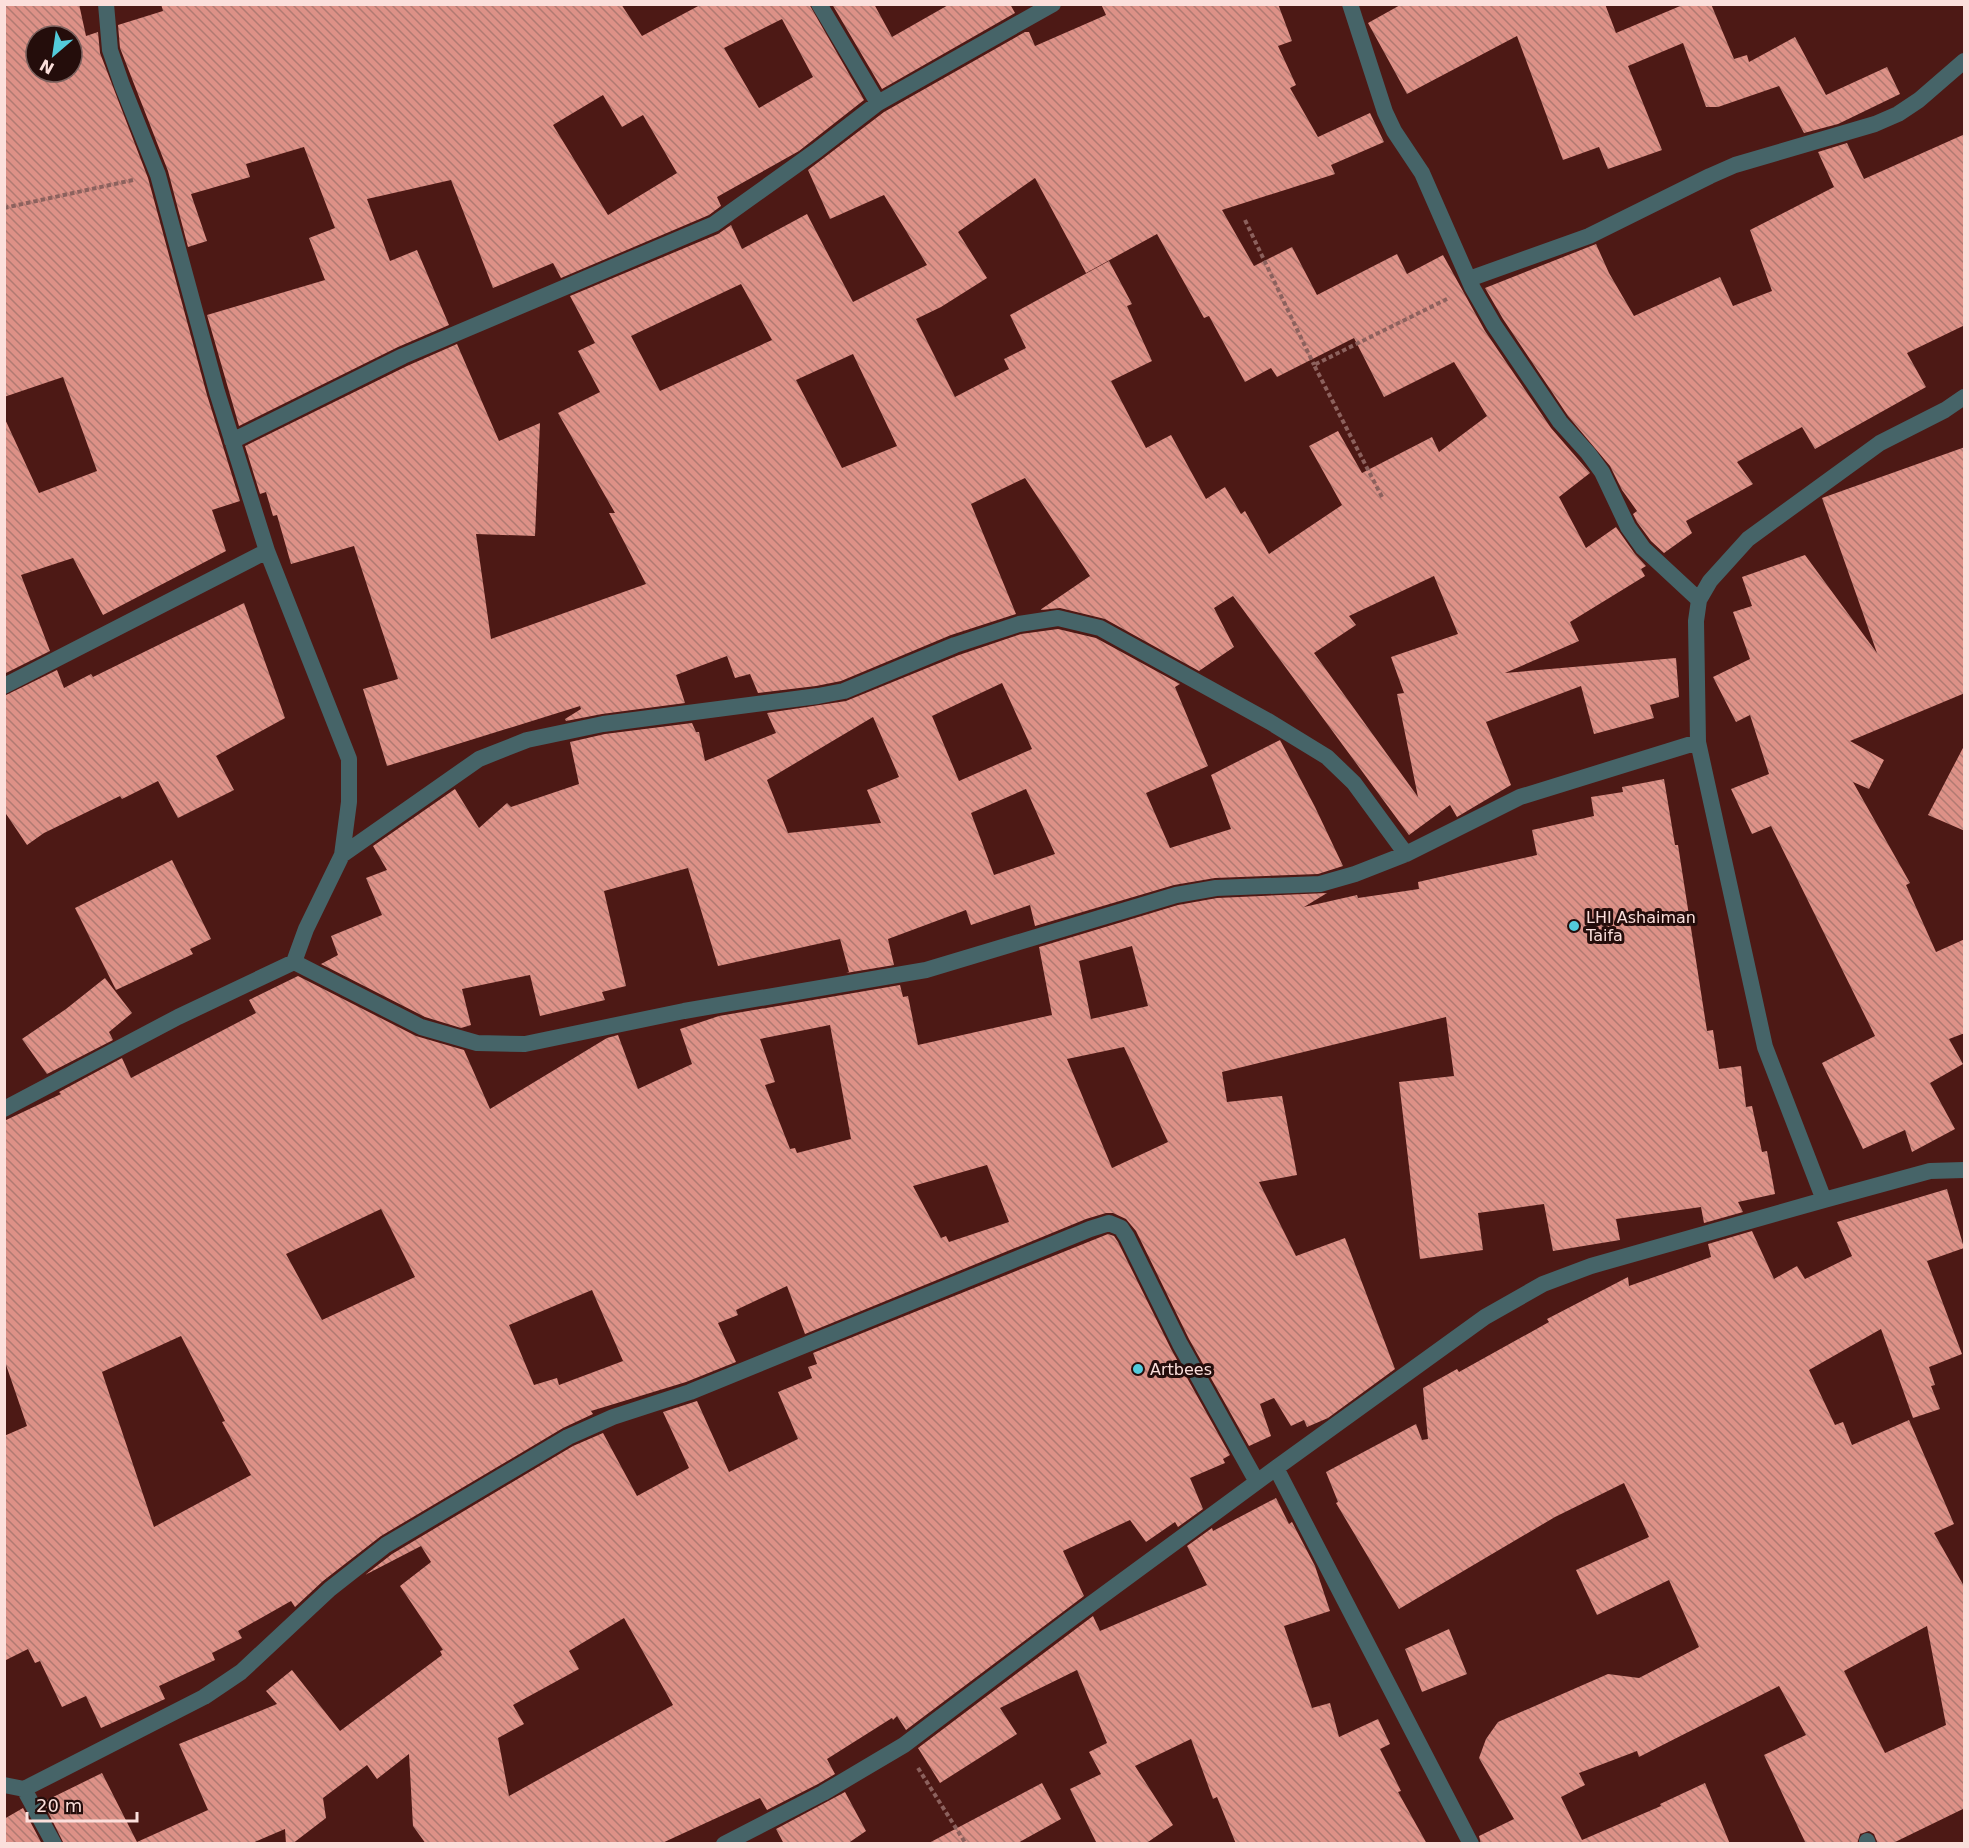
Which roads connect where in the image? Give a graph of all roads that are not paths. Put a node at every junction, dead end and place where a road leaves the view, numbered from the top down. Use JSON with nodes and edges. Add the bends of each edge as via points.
{"nodes":[{"id":1,"x":106,"y":4,"type":"edge"},
{"id":2,"x":819,"y":4,"type":"edge"},
{"id":3,"x":1053,"y":4,"type":"edge"},
{"id":4,"x":1350,"y":4,"type":"edge"},
{"id":5,"x":1965,"y":61,"type":"edge"},
{"id":6,"x":878,"y":103,"type":"junction"},
{"id":7,"x":1470,"y":283,"type":"junction"},
{"id":8,"x":1965,"y":397,"type":"edge"},
{"id":9,"x":232,"y":441,"type":"junction"},
{"id":10,"x":267,"y":551,"type":"junction"},
{"id":11,"x":1699,"y":600,"type":"junction"},
{"id":12,"x":4,"y":686,"type":"edge"},
{"id":13,"x":1698,"y":742,"type":"junction"},
{"id":14,"x":1406,"y":854,"type":"junction"},
{"id":15,"x":342,"y":855,"type":"junction"},
{"id":16,"x":294,"y":962,"type":"junction"},
{"id":17,"x":4,"y":1109,"type":"edge"},
{"id":18,"x":1965,"y":1170,"type":"edge"},
{"id":19,"x":1824,"y":1200,"type":"junction"},
{"id":20,"x":1276,"y":1468,"type":"junction"},
{"id":21,"x":1257,"y":1482,"type":"junction"},
{"id":22,"x":4,"y":1785,"type":"edge"},
{"id":23,"x":24,"y":1789,"type":"junction"},
{"id":24,"x":54,"y":1844,"type":"edge"},
{"id":25,"x":724,"y":1844,"type":"edge"},
{"id":26,"x":1471,"y":1844,"type":"edge"}],
"edges":[{"from":1,"to":9,"type":"street","via":[[110,50],[158,175]]},
{"from":2,"to":6,"type":"street"},
{"from":3,"to":6,"type":"street"},
{"from":4,"to":7,"type":"street","via":[[1385,112],[1422,173]]},
{"from":5,"to":7,"type":"street","via":[[1898,114],[1735,165],[1589,236]]},
{"from":6,"to":9,"type":"street","via":[[714,224],[403,356]]},
{"from":7,"to":11,"type":"street","via":[[1560,422],[1602,472],[1642,548]]},
{"from":8,"to":11,"type":"street","via":[[1880,443],[1748,539],[1710,581]]},
{"from":9,"to":10,"type":"street"},
{"from":10,"to":12,"type":"street"},
{"from":10,"to":15,"type":"street","via":[[349,759],[350,802]]},
{"from":11,"to":13,"type":"street"},
{"from":13,"to":14,"type":"street","via":[[1520,797]]},
{"from":13,"to":19,"type":"street","via":[[1765,1047]]},
{"from":14,"to":15,"type":"street","via":[[1354,783],[1327,757],[1100,628],[1058,618],[1019,624],[955,645],[844,691],[603,724],[527,740],[478,759]]},
{"from":14,"to":16,"type":"street","via":[[1320,884],[1216,888],[1176,895],[926,970],[684,1011],[525,1044],[477,1043],[421,1027]]},
{"from":15,"to":16,"type":"street"},
{"from":16,"to":17,"type":"street","via":[[178,1017]]},
{"from":18,"to":19,"type":"street","via":[[1930,1171]]},
{"from":19,"to":20,"type":"street","via":[[1591,1266],[1543,1284],[1485,1317]]},
{"from":20,"to":21,"type":"street"},
{"from":20,"to":26,"type":"street"},
{"from":21,"to":23,"type":"street","via":[[1180,1344],[1127,1237],[1109,1223],[690,1392],[613,1417],[568,1437],[386,1545],[330,1589],[241,1672],[204,1697]]},
{"from":21,"to":25,"type":"street","via":[[904,1745],[824,1793]]},
{"from":22,"to":23,"type":"street"},
{"from":23,"to":24,"type":"street"}]}
